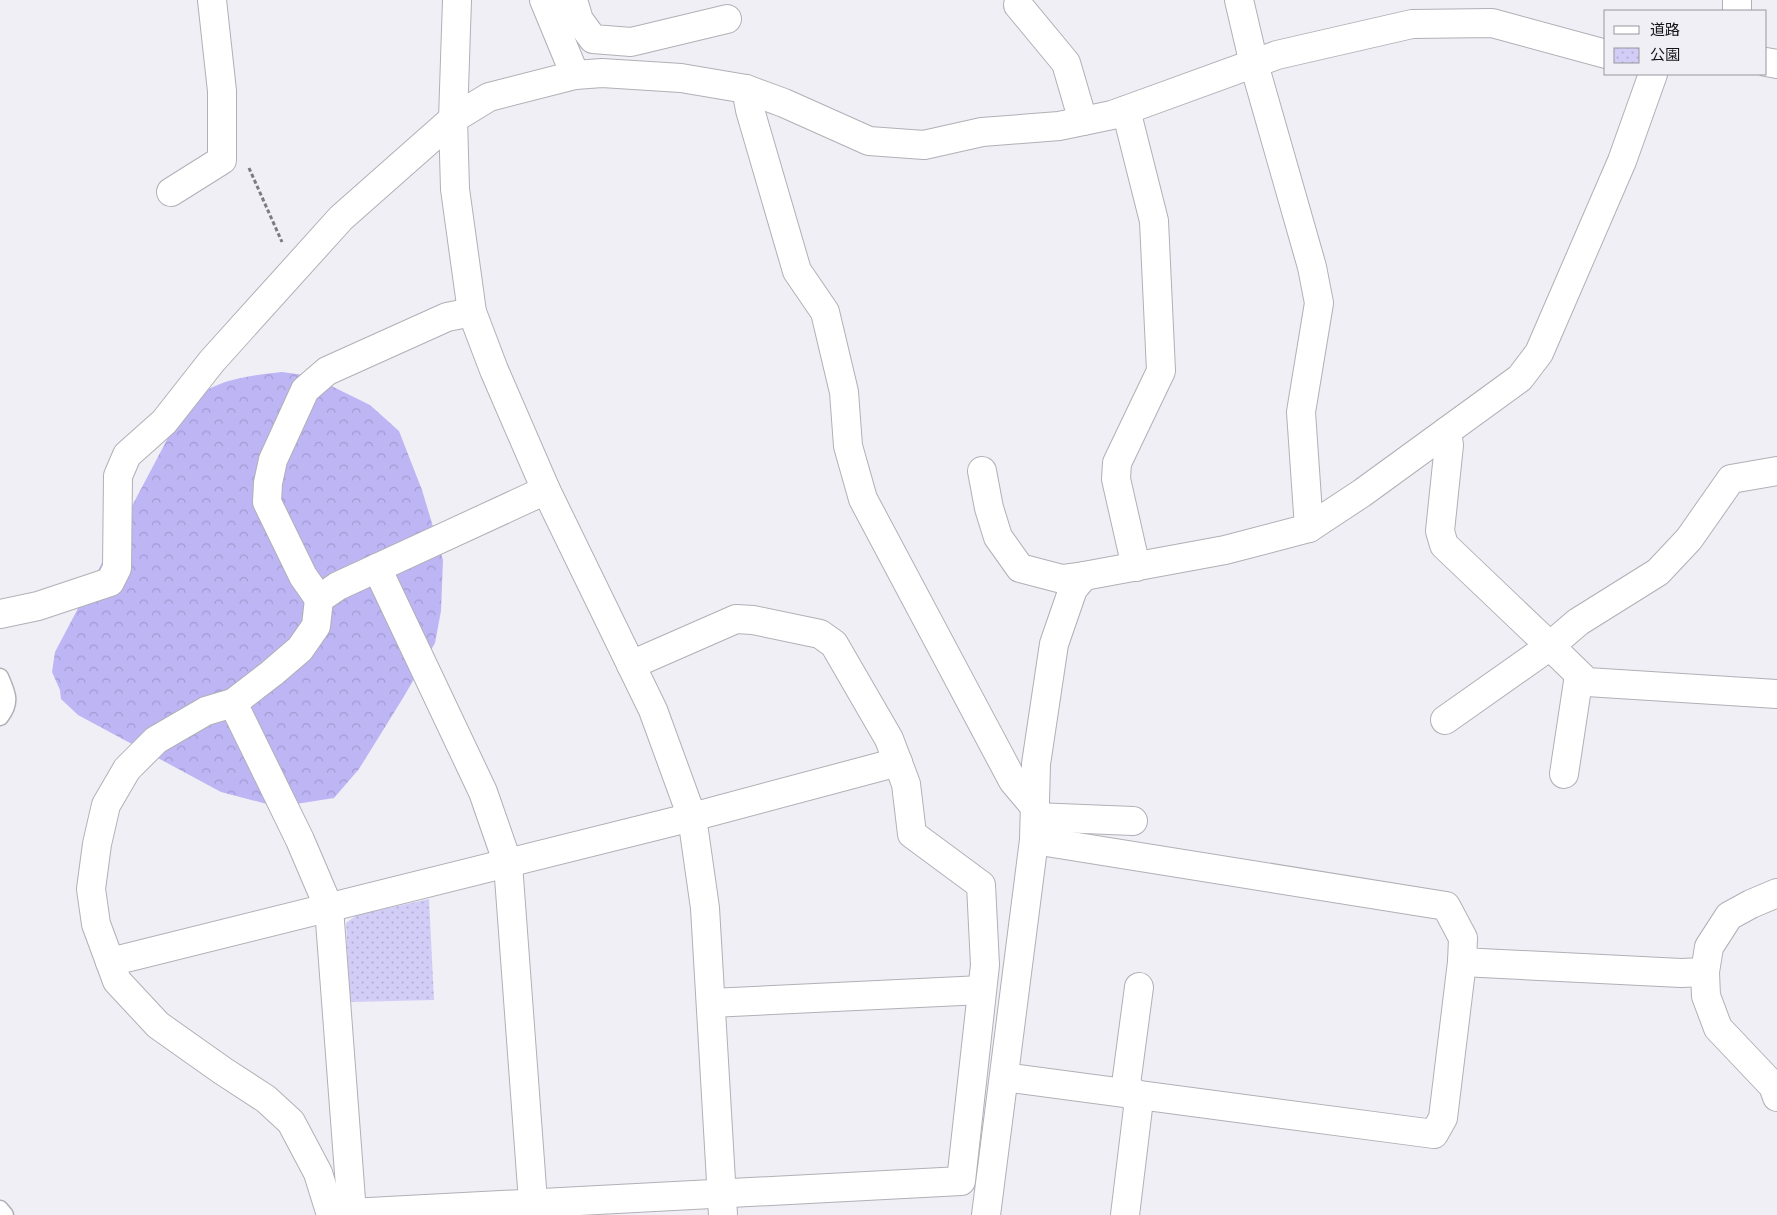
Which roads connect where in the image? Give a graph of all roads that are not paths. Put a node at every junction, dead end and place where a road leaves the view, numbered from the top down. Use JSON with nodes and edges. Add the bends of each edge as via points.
{"nodes":[{"id":1,"x":212,"y":0,"type":"edge"},
{"id":2,"x":457,"y":0,"type":"edge"},
{"id":3,"x":544,"y":0,"type":"edge"},
{"id":4,"x":573,"y":0,"type":"edge"},
{"id":5,"x":1239,"y":0,"type":"edge"},
{"id":6,"x":1018,"y":5,"type":"dead end"},
{"id":7,"x":727,"y":19,"type":"dead end"},
{"id":8,"x":1604,"y":53,"type":"edge"},
{"id":9,"x":1254,"y":64,"type":"junction"},
{"id":10,"x":575,"y":75,"type":"junction"},
{"id":11,"x":1653,"y":75,"type":"edge"},
{"id":12,"x":746,"y":89,"type":"junction"},
{"id":13,"x":1126,"y":110,"type":"junction"},
{"id":14,"x":453,"y":119,"type":"junction"},
{"id":15,"x":1083,"y":121,"type":"junction"},
{"id":16,"x":171,"y":192,"type":"dead end"},
{"id":17,"x":472,"y":312,"type":"junction"},
{"id":18,"x":1447,"y":431,"type":"junction"},
{"id":19,"x":982,"y":471,"type":"dead end"},
{"id":20,"x":1777,"y":471,"type":"edge"},
{"id":21,"x":546,"y":490,"type":"junction"},
{"id":22,"x":1309,"y":528,"type":"junction"},
{"id":23,"x":1136,"y":567,"type":"junction"},
{"id":24,"x":377,"y":568,"type":"junction"},
{"id":25,"x":1084,"y":576,"type":"junction"},
{"id":26,"x":319,"y":599,"type":"junction"},
{"id":27,"x":0,"y":614,"type":"edge"},
{"id":28,"x":1550,"y":646,"type":"junction"},
{"id":29,"x":631,"y":665,"type":"junction"},
{"id":30,"x":1579,"y":675,"type":"junction"},
{"id":31,"x":0,"y":677,"type":"edge"},
{"id":32,"x":1777,"y":694,"type":"edge"},
{"id":33,"x":233,"y":703,"type":"junction"},
{"id":34,"x":0,"y":717,"type":"edge"},
{"id":35,"x":1445,"y":720,"type":"dead end"},
{"id":36,"x":898,"y":762,"type":"junction"},
{"id":37,"x":1564,"y":774,"type":"dead end"},
{"id":38,"x":692,"y":817,"type":"junction"},
{"id":39,"x":1035,"y":821,"type":"junction"},
{"id":40,"x":1133,"y":821,"type":"dead end"},
{"id":41,"x":508,"y":864,"type":"junction"},
{"id":42,"x":1777,"y":893,"type":"edge"},
{"id":43,"x":329,"y":908,"type":"junction"},
{"id":44,"x":110,"y":962,"type":"junction"},
{"id":45,"x":1462,"y":962,"type":"junction"},
{"id":46,"x":1705,"y":972,"type":"junction"},
{"id":47,"x":1138,"y":988,"type":"dead end"},
{"id":48,"x":982,"y":990,"type":"junction"},
{"id":49,"x":710,"y":1003,"type":"junction"},
{"id":50,"x":1004,"y":1077,"type":"junction"},
{"id":51,"x":1130,"y":1093,"type":"junction"},
{"id":52,"x":1777,"y":1097,"type":"edge"},
{"id":53,"x":723,"y":1204,"type":"edge"},
{"id":54,"x":0,"y":1209,"type":"edge"},
{"id":55,"x":534,"y":1209,"type":"edge"},
{"id":56,"x":338,"y":1214,"type":"edge"},
{"id":57,"x":5,"y":1215,"type":"edge"},
{"id":58,"x":986,"y":1215,"type":"edge"},
{"id":59,"x":1125,"y":1215,"type":"edge"}],
"edges":[{"from":1,"to":16,"type":"street","via":[[222,91],[222,160]]},
{"from":2,"to":14,"type":"street"},
{"from":3,"to":10,"type":"street"},
{"from":4,"to":7,"type":"street","via":[[578,20],[593,39],[631,42]]},
{"from":5,"to":9,"type":"street"},
{"from":6,"to":15,"type":"street","via":[[1066,63]]},
{"from":8,"to":9,"type":"street","via":[[1492,23],[1412,24],[1277,55]]},
{"from":9,"to":13,"type":"street"},
{"from":9,"to":22,"type":"street","via":[[1312,267],[1319,303],[1301,412]]},
{"from":10,"to":12,"type":"street","via":[[602,73],[681,78]]},
{"from":10,"to":14,"type":"street","via":[[490,97]]},
{"from":11,"to":18,"type":"street","via":[[1622,161],[1539,353],[1520,378]]},
{"from":12,"to":15,"type":"street","via":[[869,141],[924,145],[982,132]]},
{"from":12,"to":39,"type":"street","via":[[797,271],[825,312],[844,392],[848,446],[863,498]]},
{"from":13,"to":15,"type":"street"},
{"from":13,"to":23,"type":"street","via":[[1154,221],[1161,371],[1117,463],[1116,479]]},
{"from":14,"to":17,"type":"street","via":[[455,189]]},
{"from":14,"to":27,"type":"street","via":[[341,218],[212,361],[164,422],[127,455],[118,476],[117,568],[110,582],[38,606]]},
{"from":17,"to":21,"type":"street"},
{"from":17,"to":26,"type":"street","via":[[447,317],[327,371],[305,390],[273,460],[267,502],[302,576]]},
{"from":18,"to":22,"type":"street"},
{"from":18,"to":28,"type":"street","via":[[1449,445],[1440,531],[1444,545]]},
{"from":19,"to":25,"type":"street","via":[[998,537],[1020,568],[1062,579]]},
{"from":20,"to":28,"type":"street","via":[[1731,479],[1689,539],[1658,572],[1578,622]]},
{"from":21,"to":24,"type":"street"},
{"from":21,"to":29,"type":"street"},
{"from":22,"to":23,"type":"street","via":[[1225,550]]},
{"from":23,"to":25,"type":"street"},
{"from":24,"to":26,"type":"street","via":[[338,586]]},
{"from":24,"to":41,"type":"street","via":[[483,792]]},
{"from":25,"to":39,"type":"street","via":[[1073,589],[1054,644],[1036,764]]},
{"from":26,"to":33,"type":"street","via":[[316,626],[300,649]]},
{"from":28,"to":30,"type":"street"},
{"from":28,"to":35,"type":"street"},
{"from":29,"to":36,"type":"street","via":[[736,619],[820,634],[834,644],[889,739]]},
{"from":29,"to":38,"type":"street","via":[[653,710]]},
{"from":30,"to":32,"type":"street","via":[[1586,682]]},
{"from":30,"to":37,"type":"street"},
{"from":31,"to":34,"type":"lane","via":[[7,693],[6,709]]},
{"from":33,"to":43,"type":"street","via":[[300,840]]},
{"from":33,"to":44,"type":"street","via":[[206,711],[156,740],[127,769],[106,805],[92,889],[96,924]]},
{"from":36,"to":38,"type":"street"},
{"from":36,"to":48,"type":"street","via":[[906,784],[912,834],[981,885],[985,965]]},
{"from":38,"to":41,"type":"street"},
{"from":38,"to":49,"type":"street","via":[[705,908]]},
{"from":39,"to":40,"type":"street"},
{"from":39,"to":45,"type":"street","via":[[1446,906],[1463,938]]},
{"from":39,"to":50,"type":"street"},
{"from":41,"to":43,"type":"street"},
{"from":41,"to":55,"type":"street"},
{"from":42,"to":46,"type":"street","via":[[1729,916],[1709,947]]},
{"from":43,"to":44,"type":"street"},
{"from":43,"to":56,"type":"street"},
{"from":44,"to":56,"type":"street","via":[[117,981],[158,1025],[266,1100],[291,1122]]},
{"from":45,"to":46,"type":"street"},
{"from":45,"to":51,"type":"street","via":[[1442,1118],[1434,1134]]},
{"from":46,"to":52,"type":"street","via":[[1706,996],[1718,1028],[1773,1086]]},
{"from":47,"to":51,"type":"street"},
{"from":48,"to":49,"type":"street"},
{"from":48,"to":53,"type":"street","via":[[961,1180]]},
{"from":49,"to":53,"type":"street"},
{"from":50,"to":51,"type":"street"},
{"from":50,"to":58,"type":"street"},
{"from":51,"to":59,"type":"street","via":[[1138,1108]]},
{"from":53,"to":55,"type":"street"},
{"from":54,"to":57,"type":"lane"},
{"from":55,"to":56,"type":"street"}]}
